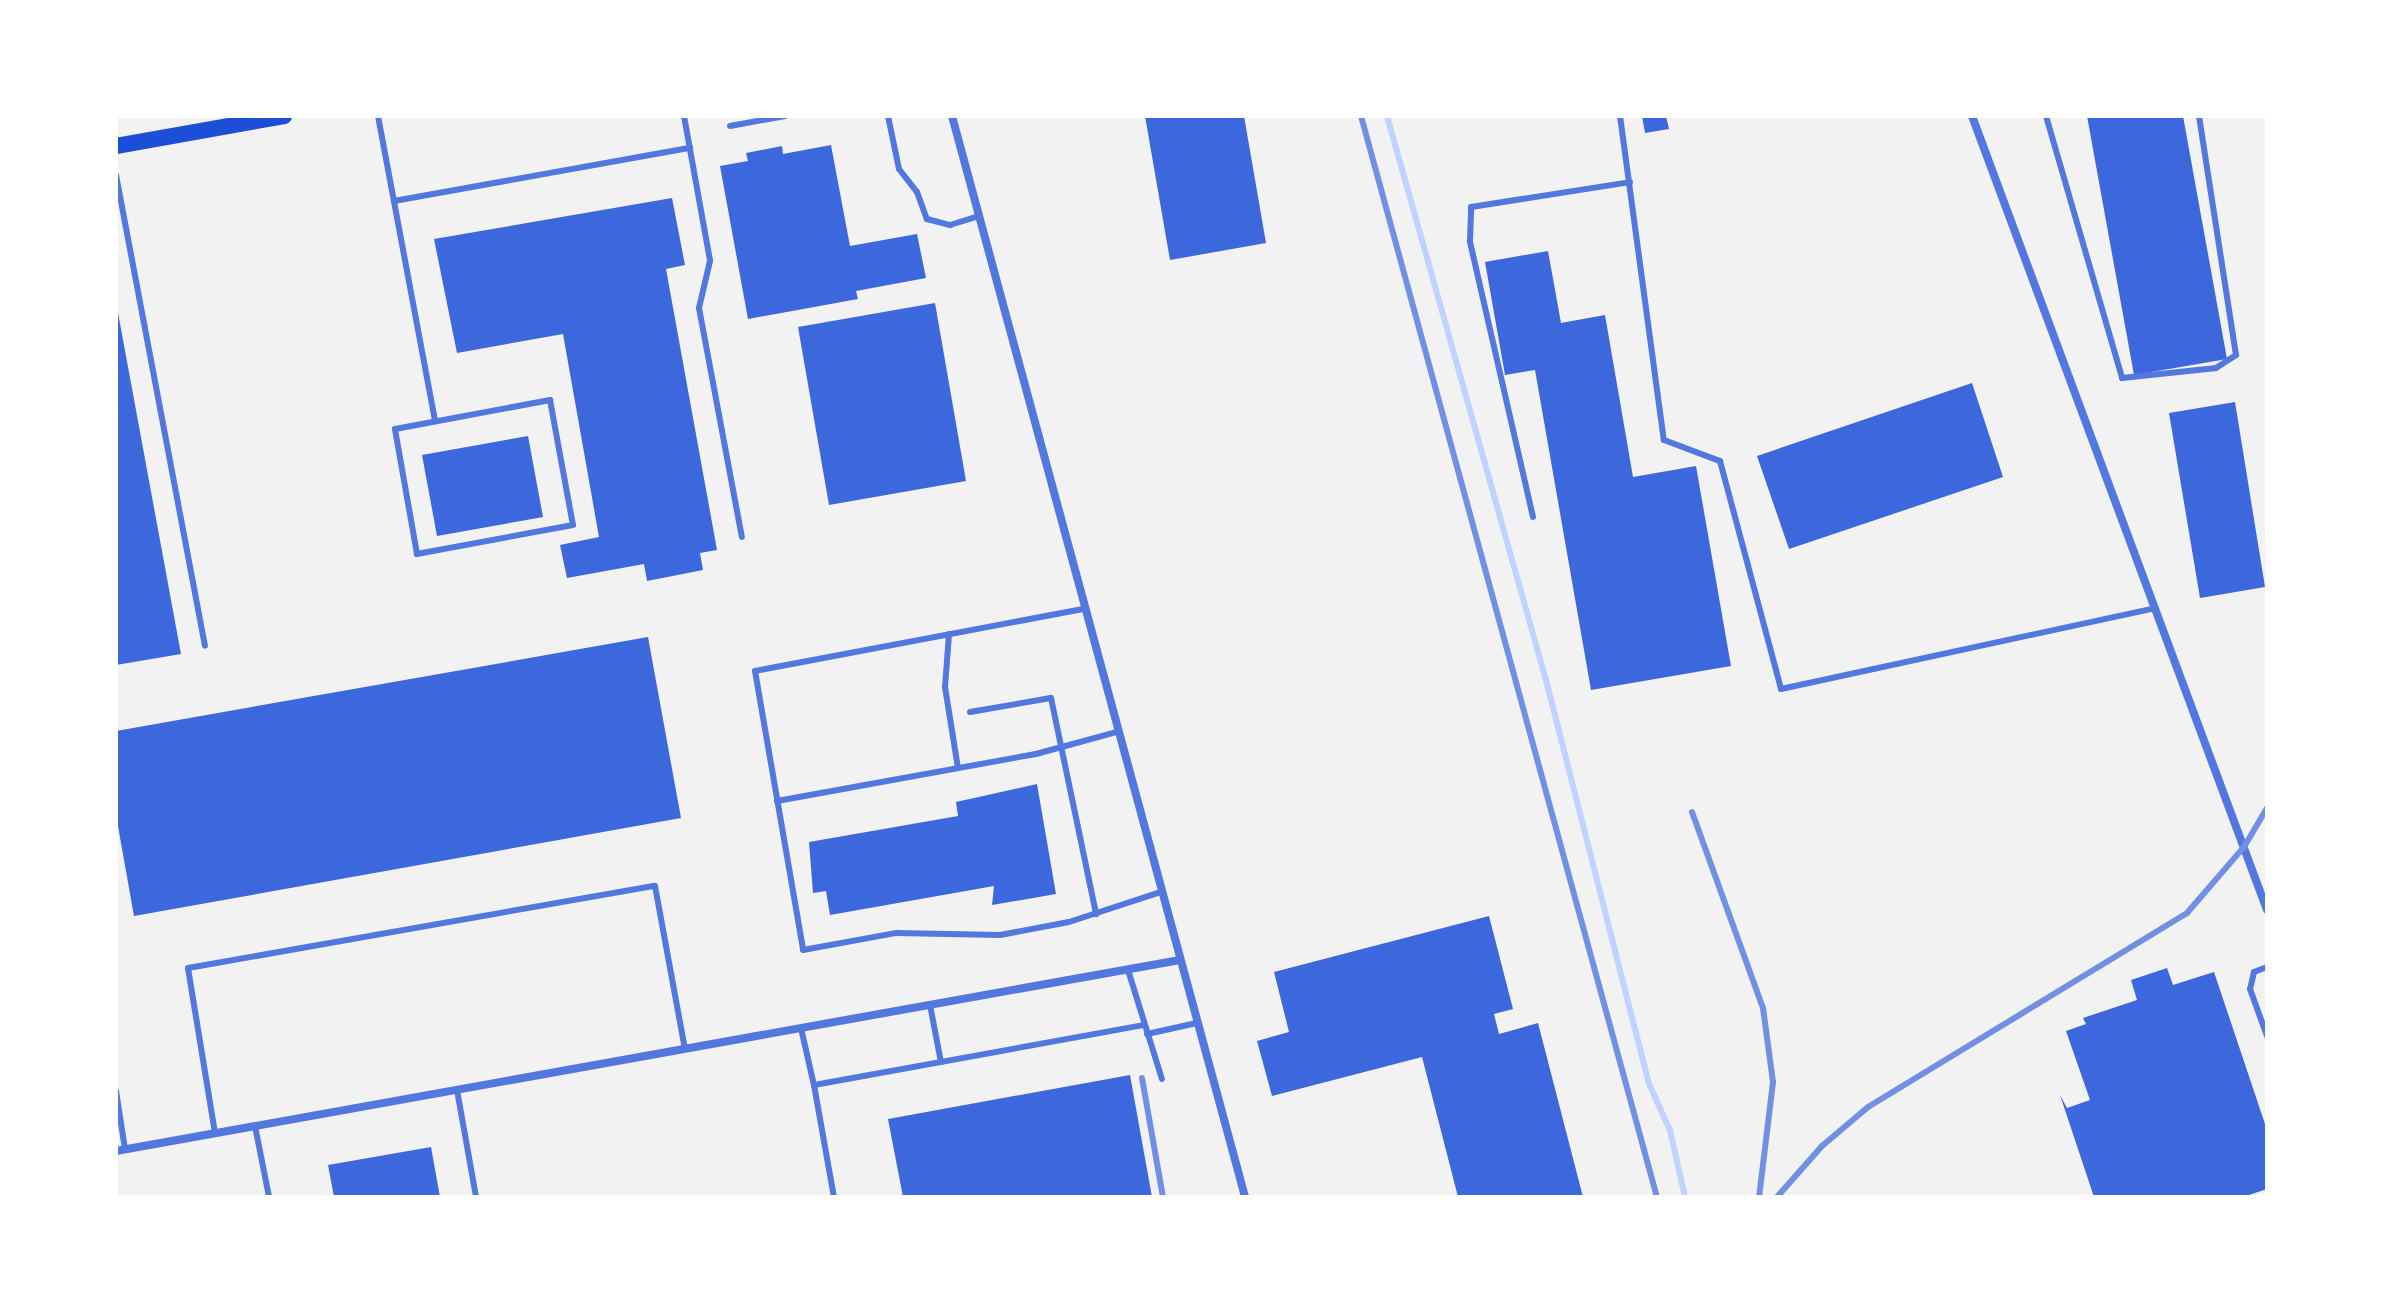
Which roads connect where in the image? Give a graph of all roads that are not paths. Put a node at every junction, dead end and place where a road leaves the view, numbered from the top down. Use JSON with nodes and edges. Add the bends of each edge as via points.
{"nodes":[{"id":1,"x":284,"y":116,"type":"edge"},
{"id":2,"x":378,"y":116,"type":"edge"},
{"id":3,"x":684,"y":116,"type":"edge"},
{"id":4,"x":785,"y":116,"type":"edge"},
{"id":5,"x":888,"y":116,"type":"edge"},
{"id":6,"x":952,"y":116,"type":"edge"},
{"id":7,"x":1620,"y":116,"type":"edge"},
{"id":8,"x":1972,"y":116,"type":"edge"},
{"id":9,"x":2046,"y":116,"type":"edge"},
{"id":10,"x":2199,"y":116,"type":"edge"},
{"id":11,"x":240,"y":120,"type":"edge"},
{"id":12,"x":730,"y":126,"type":"dead end"},
{"id":13,"x":116,"y":146,"type":"edge"},
{"id":14,"x":690,"y":148,"type":"junction"},
{"id":15,"x":116,"y":175,"type":"edge"},
{"id":16,"x":1630,"y":182,"type":"junction"},
{"id":17,"x":394,"y":201,"type":"junction"},
{"id":18,"x":979,"y":216,"type":"junction"},
{"id":19,"x":128,"y":237,"type":"junction"},
{"id":20,"x":116,"y":239,"type":"edge"},
{"id":21,"x":435,"y":421,"type":"junction"},
{"id":22,"x":1533,"y":517,"type":"dead end"},
{"id":23,"x":742,"y":537,"type":"dead end"},
{"id":24,"x":2155,"y":608,"type":"junction"},
{"id":25,"x":1083,"y":609,"type":"junction"},
{"id":26,"x":949,"y":634,"type":"junction"},
{"id":27,"x":205,"y":646,"type":"dead end"},
{"id":28,"x":970,"y":712,"type":"dead end"},
{"id":29,"x":1117,"y":732,"type":"junction"},
{"id":30,"x":1063,"y":747,"type":"junction"},
{"id":31,"x":958,"y":768,"type":"junction"},
{"id":32,"x":777,"y":801,"type":"junction"},
{"id":33,"x":1161,"y":892,"type":"junction"},
{"id":34,"x":2267,"y":910,"type":"edge"},
{"id":35,"x":1096,"y":914,"type":"junction"},
{"id":36,"x":1180,"y":960,"type":"junction"},
{"id":37,"x":2267,"y":967,"type":"edge"},
{"id":38,"x":1128,"y":970,"type":"junction"},
{"id":39,"x":930,"y":1005,"type":"junction"},
{"id":40,"x":1197,"y":1023,"type":"junction"},
{"id":41,"x":1145,"y":1025,"type":"junction"},
{"id":42,"x":801,"y":1028,"type":"junction"},
{"id":43,"x":1147,"y":1034,"type":"junction"},
{"id":44,"x":2267,"y":1036,"type":"edge"},
{"id":45,"x":685,"y":1049,"type":"junction"},
{"id":46,"x":941,"y":1062,"type":"junction"},
{"id":47,"x":1162,"y":1079,"type":"dead end"},
{"id":48,"x":814,"y":1085,"type":"junction"},
{"id":49,"x":457,"y":1090,"type":"junction"},
{"id":50,"x":116,"y":1091,"type":"edge"},
{"id":51,"x":117,"y":1109,"type":"edge"},
{"id":52,"x":255,"y":1126,"type":"junction"},
{"id":53,"x":215,"y":1133,"type":"junction"},
{"id":54,"x":121,"y":1150,"type":"edge"},
{"id":55,"x":269,"y":1197,"type":"edge"},
{"id":56,"x":476,"y":1197,"type":"edge"},
{"id":57,"x":834,"y":1197,"type":"edge"},
{"id":58,"x":1245,"y":1197,"type":"edge"}],
"edges":[{"from":1,"to":11,"type":"main road"},
{"from":2,"to":17,"type":"lane"},
{"from":3,"to":14,"type":"lane"},
{"from":4,"to":12,"type":"lane"},
{"from":5,"to":18,"type":"lane","via":[[899,169],[917,192],[927,219],[950,225]]},
{"from":6,"to":18,"type":"street"},
{"from":7,"to":16,"type":"lane"},
{"from":8,"to":24,"type":"street"},
{"from":9,"to":10,"type":"lane","via":[[2122,378],[2216,368],[2236,355]]},
{"from":11,"to":13,"type":"main road"},
{"from":14,"to":17,"type":"lane"},
{"from":14,"to":23,"type":"lane","via":[[710,261],[699,308]]},
{"from":15,"to":19,"type":"lane"},
{"from":16,"to":22,"type":"lane","via":[[1471,207],[1470,241]]},
{"from":16,"to":24,"type":"lane","via":[[1664,440],[1720,461],[1781,689]]},
{"from":17,"to":21,"type":"lane"},
{"from":18,"to":25,"type":"street"},
{"from":19,"to":20,"type":"lane"},
{"from":19,"to":27,"type":"lane"},
{"from":21,"to":21,"type":"lane","via":[[550,400],[573,525],[417,554],[395,429]]},
{"from":24,"to":34,"type":"street"},
{"from":25,"to":26,"type":"lane"},
{"from":25,"to":29,"type":"street"},
{"from":26,"to":31,"type":"lane","via":[[945,687]]},
{"from":26,"to":32,"type":"lane","via":[[755,671]]},
{"from":28,"to":30,"type":"lane","via":[[1051,698]]},
{"from":29,"to":30,"type":"lane"},
{"from":29,"to":33,"type":"street"},
{"from":30,"to":31,"type":"lane"},
{"from":30,"to":35,"type":"lane"},
{"from":31,"to":32,"type":"lane"},
{"from":32,"to":35,"type":"lane","via":[[803,950],[896,933],[1000,935]]},
{"from":33,"to":35,"type":"lane"},
{"from":33,"to":36,"type":"street"},
{"from":36,"to":38,"type":"street"},
{"from":36,"to":40,"type":"street"},
{"from":37,"to":44,"type":"lane","via":[[2254,972],[2250,989]]},
{"from":38,"to":39,"type":"street"},
{"from":38,"to":41,"type":"lane"},
{"from":39,"to":42,"type":"street"},
{"from":39,"to":46,"type":"lane"},
{"from":40,"to":43,"type":"lane"},
{"from":40,"to":58,"type":"street"},
{"from":41,"to":43,"type":"lane"},
{"from":41,"to":46,"type":"lane"},
{"from":42,"to":45,"type":"street"},
{"from":42,"to":48,"type":"lane"},
{"from":43,"to":47,"type":"lane"},
{"from":45,"to":49,"type":"street"},
{"from":45,"to":53,"type":"lane","via":[[655,886],[204,965],[188,968]]},
{"from":46,"to":48,"type":"lane"},
{"from":48,"to":57,"type":"lane"},
{"from":49,"to":52,"type":"street"},
{"from":49,"to":56,"type":"lane"},
{"from":50,"to":51,"type":"lane"},
{"from":51,"to":54,"type":"lane"},
{"from":52,"to":53,"type":"street"},
{"from":52,"to":55,"type":"lane"},
{"from":53,"to":54,"type":"street"}]}
